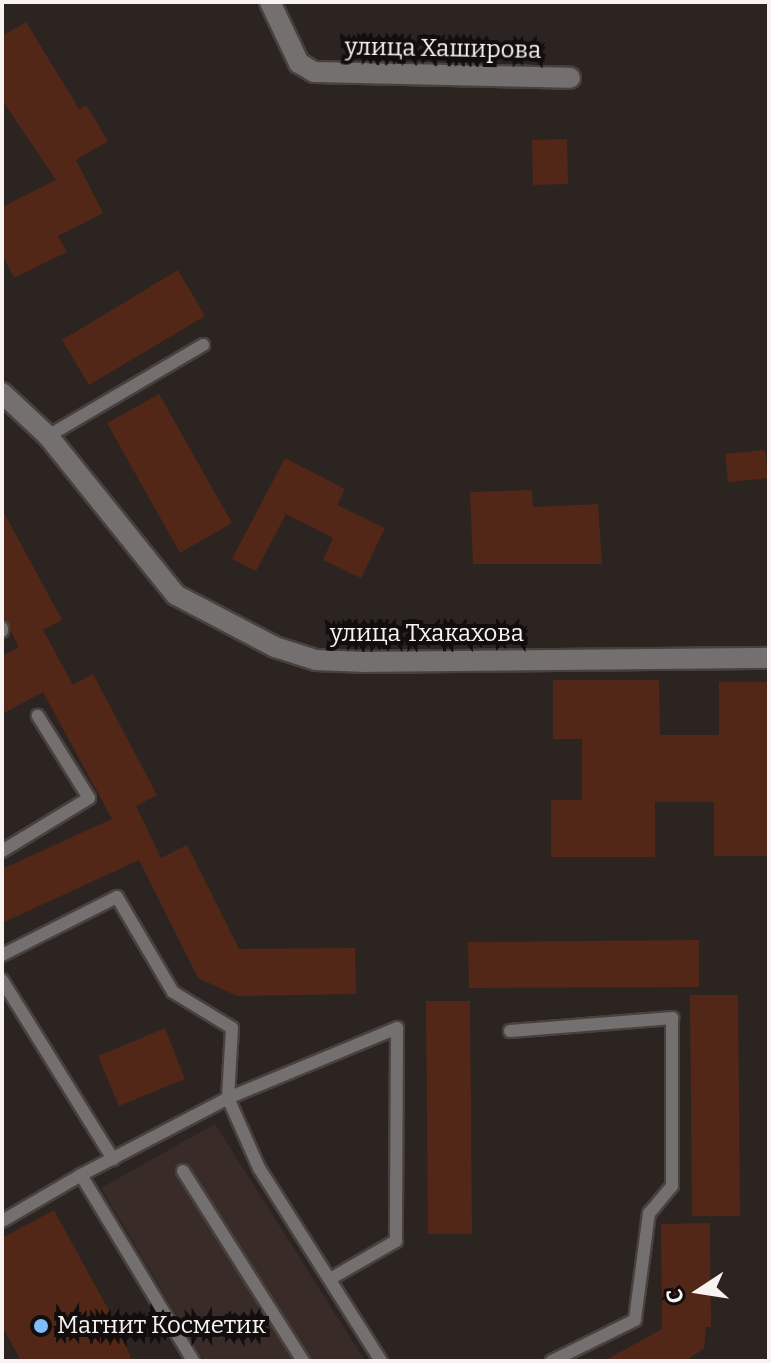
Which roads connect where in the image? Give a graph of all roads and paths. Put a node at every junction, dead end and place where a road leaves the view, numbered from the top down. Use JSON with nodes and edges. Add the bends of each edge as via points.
{"nodes":[{"id":1,"x":270,"y":2,"type":"edge"},
{"id":2,"x":570,"y":78,"type":"dead end"},
{"id":3,"x":203,"y":345,"type":"dead end"},
{"id":4,"x":2,"y":393,"type":"edge"},
{"id":5,"x":48,"y":436,"type":"junction"},
{"id":6,"x":769,"y":658,"type":"edge"},
{"id":7,"x":38,"y":716,"type":"dead end"},
{"id":8,"x":2,"y":851,"type":"edge"},
{"id":9,"x":2,"y":955,"type":"edge"},
{"id":10,"x":2,"y":980,"type":"edge"},
{"id":11,"x":510,"y":1031,"type":"dead end"},
{"id":12,"x":228,"y":1098,"type":"junction"},
{"id":13,"x":113,"y":1159,"type":"junction"},
{"id":14,"x":183,"y":1171,"type":"dead end"},
{"id":15,"x":81,"y":1175,"type":"junction"},
{"id":16,"x":2,"y":1221,"type":"edge"},
{"id":17,"x":330,"y":1279,"type":"junction"},
{"id":18,"x":193,"y":1361,"type":"edge"},
{"id":19,"x":303,"y":1361,"type":"edge"},
{"id":20,"x":381,"y":1361,"type":"edge"},
{"id":21,"x":552,"y":1361,"type":"edge"}],
"edges":[{"from":1,"to":2,"type":"street","name":"улица Хаширова","via":[[299,63],[314,72]]},
{"from":3,"to":5,"type":"lane"},
{"from":4,"to":5,"type":"street","name":"улица Тхакахова"},
{"from":5,"to":6,"type":"street","name":"улица Тхакахова","via":[[176,595],[234,630],[316,660]]},
{"from":7,"to":8,"type":"lane","via":[[89,798]]},
{"from":9,"to":12,"type":"lane","via":[[117,897],[173,992],[232,1028]]},
{"from":10,"to":13,"type":"lane"},
{"from":11,"to":21,"type":"lane","via":[[672,1018],[672,1186],[649,1213],[635,1320]]},
{"from":12,"to":13,"type":"lane"},
{"from":12,"to":17,"type":"lane","via":[[259,1168]]},
{"from":12,"to":17,"type":"lane","via":[[397,1028],[396,1241]]},
{"from":13,"to":15,"type":"lane"},
{"from":14,"to":19,"type":"lane"},
{"from":15,"to":16,"type":"lane"},
{"from":15,"to":18,"type":"lane"},
{"from":17,"to":20,"type":"lane"}]}
